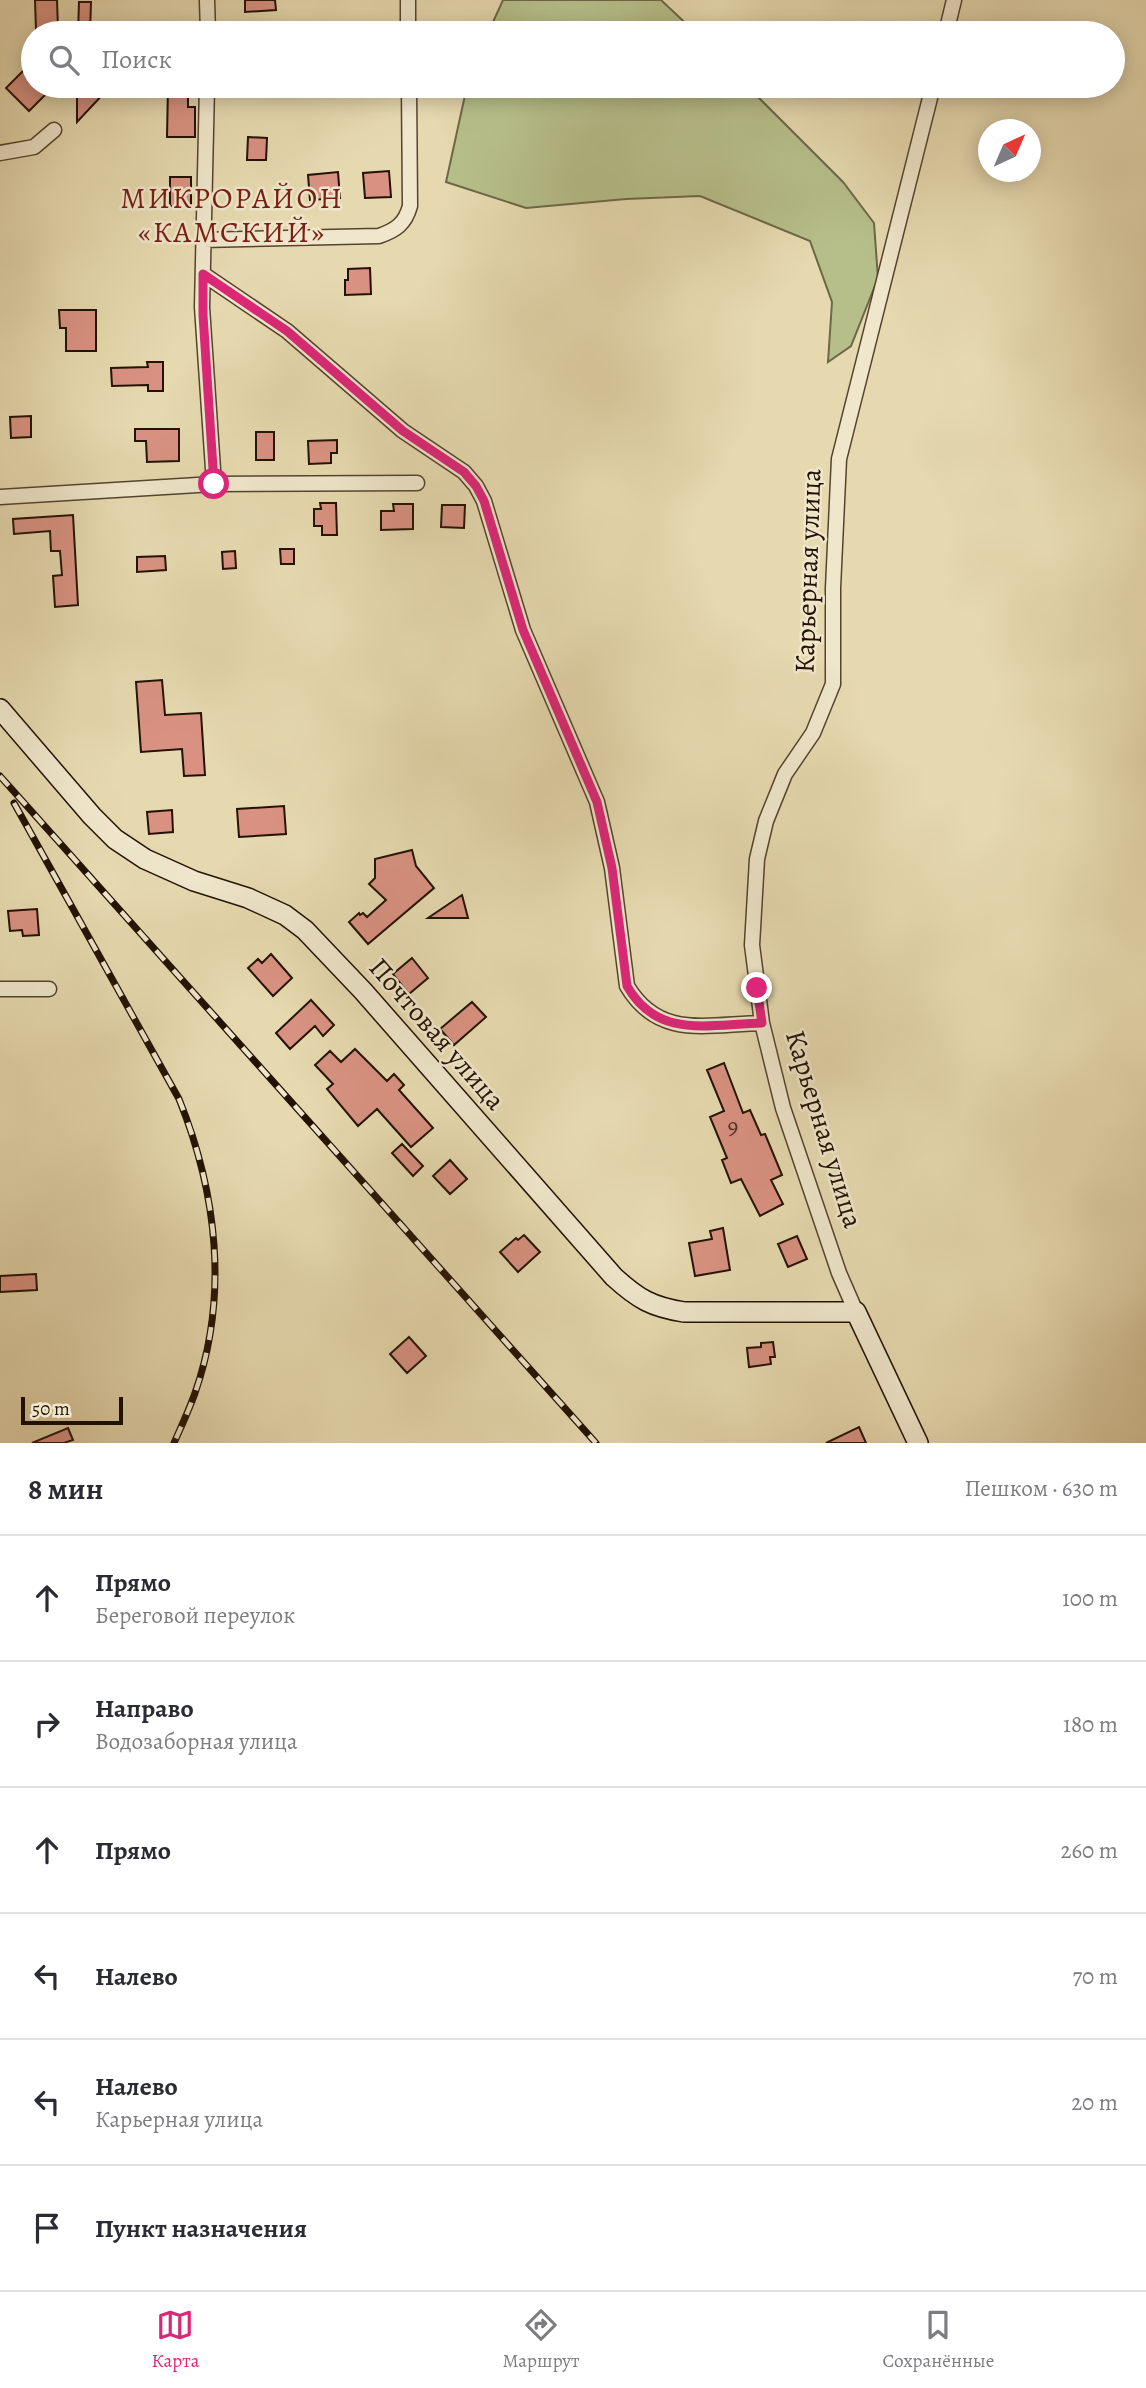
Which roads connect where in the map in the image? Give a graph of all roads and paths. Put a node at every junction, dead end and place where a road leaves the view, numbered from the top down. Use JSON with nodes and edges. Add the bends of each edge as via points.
{"nodes":[{"id":1,"x":207,"y":0,"type":"edge"},
{"id":2,"x":408,"y":0,"type":"edge"},
{"id":3,"x":954,"y":0,"type":"edge"},
{"id":4,"x":208,"y":21,"type":"edge"},
{"id":5,"x":408,"y":21,"type":"edge"},
{"id":6,"x":949,"y":21,"type":"edge"},
{"id":7,"x":207,"y":98,"type":"edge"},
{"id":8,"x":409,"y":98,"type":"edge"},
{"id":9,"x":930,"y":98,"type":"edge"},
{"id":10,"x":54,"y":130,"type":"dead end"},
{"id":11,"x":0,"y":153,"type":"edge"},
{"id":12,"x":203,"y":240,"type":"junction"},
{"id":13,"x":203,"y":274,"type":"junction"},
{"id":14,"x":417,"y":483,"type":"dead end"},
{"id":15,"x":214,"y":484,"type":"junction"},
{"id":16,"x":0,"y":497,"type":"edge"},
{"id":17,"x":0,"y":709,"type":"edge"},
{"id":18,"x":0,"y":989,"type":"edge"},
{"id":19,"x":49,"y":989,"type":"dead end"},
{"id":20,"x":762,"y":1023,"type":"junction"},
{"id":21,"x":856,"y":1312,"type":"junction"},
{"id":22,"x":918,"y":1443,"type":"edge"}],
"edges":[{"from":1,"to":4,"type":"street"},
{"from":2,"to":5,"type":"street"},
{"from":3,"to":6,"type":"street"},
{"from":7,"to":12,"type":"street"},
{"from":8,"to":12,"type":"street","via":[[410,206],[407,217],[393,231],[379,236]]},
{"from":9,"to":20,"type":"street","name":"Карьерная улица","via":[[839,459],[833,684],[813,733],[785,774],[757,859],[752,945]]},
{"from":10,"to":11,"type":"street","via":[[34,147]]},
{"from":12,"to":13,"type":"street"},
{"from":13,"to":15,"type":"street"},
{"from":13,"to":20,"type":"street","via":[[287,331],[403,431],[464,472],[476,486],[523,630],[597,802],[612,868],[627,986],[647,1011],[670,1023]]},
{"from":14,"to":15,"type":"street"},
{"from":15,"to":16,"type":"street"},
{"from":17,"to":21,"type":"street","name":"Почтовая улица","via":[[115,839],[145,859],[248,898],[305,930],[635,1296],[659,1308],[684,1312]]},
{"from":18,"to":19,"type":"street"},
{"from":20,"to":21,"type":"street","name":"Карьерная улица","via":[[783,1108]]},
{"from":21,"to":22,"type":"street","name":"Карьерная улица"}]}
